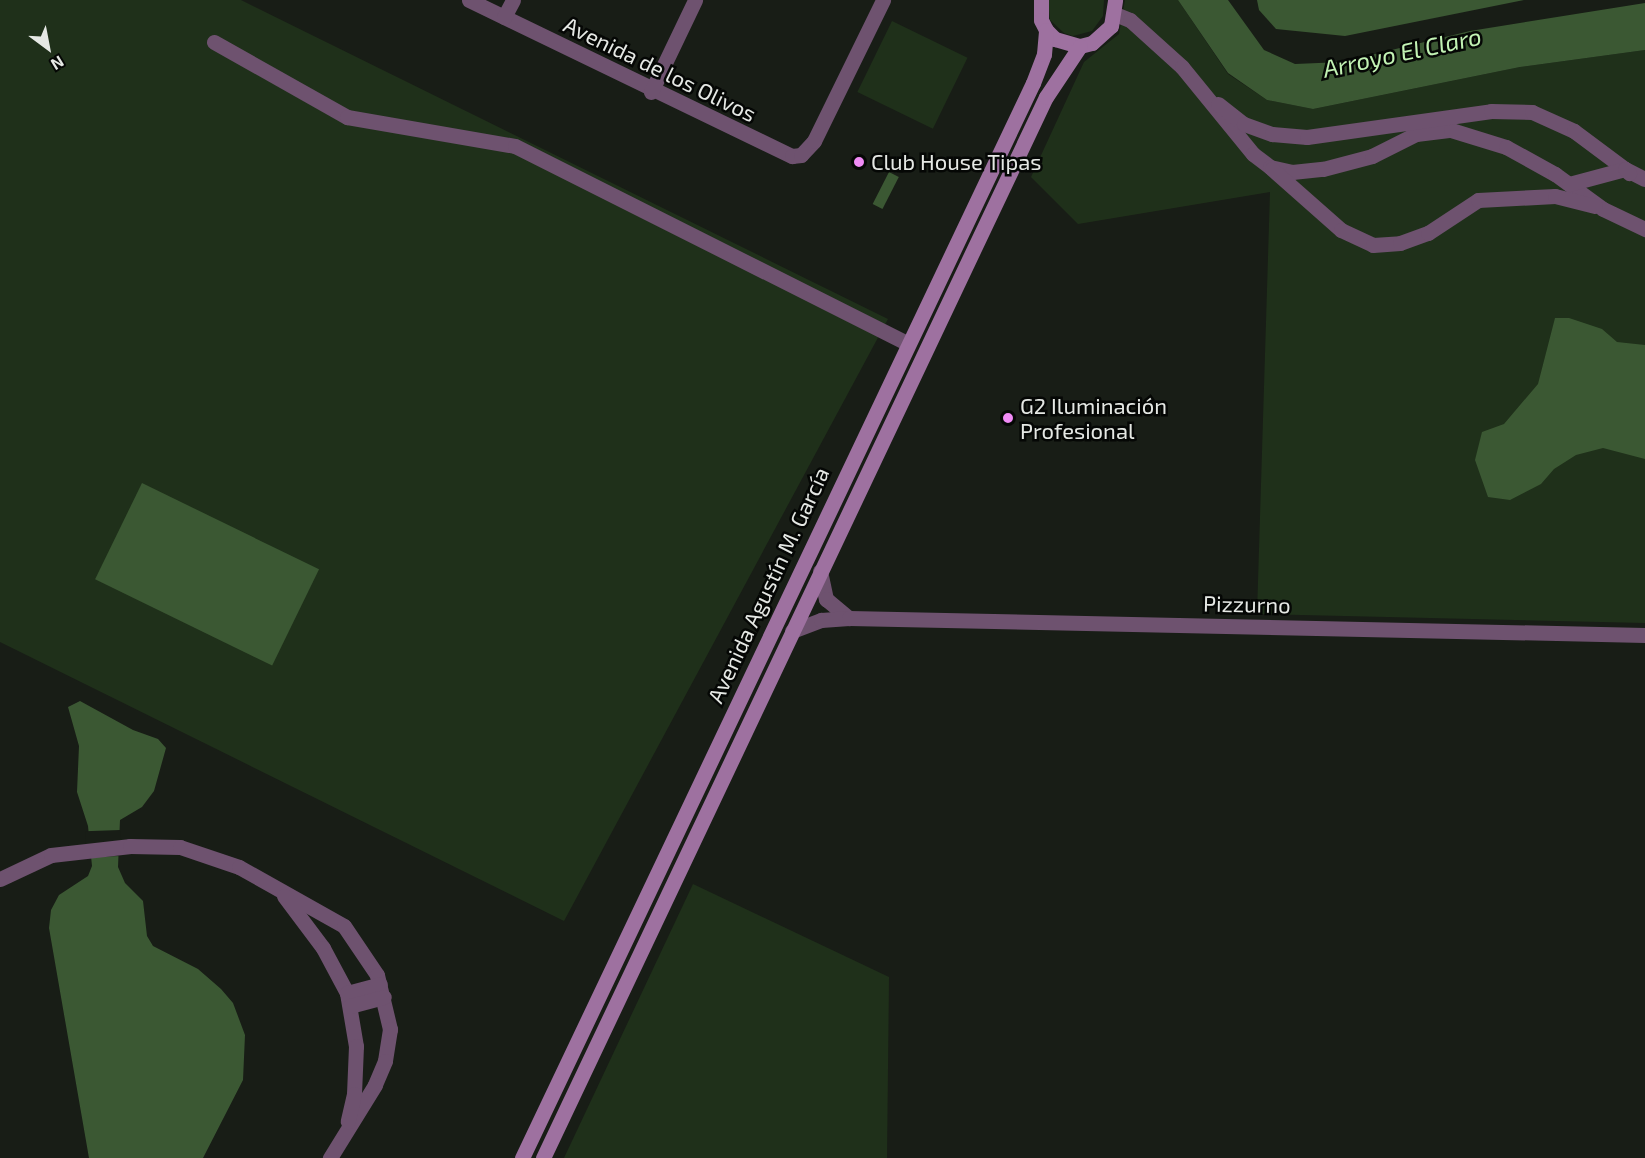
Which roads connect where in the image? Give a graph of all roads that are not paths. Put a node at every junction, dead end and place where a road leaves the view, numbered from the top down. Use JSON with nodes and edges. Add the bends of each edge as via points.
{"nodes":[{"id":1,"x":469,"y":0,"type":"edge"},
{"id":2,"x":513,"y":0,"type":"edge"},
{"id":3,"x":695,"y":0,"type":"edge"},
{"id":4,"x":883,"y":0,"type":"edge"},
{"id":5,"x":1031,"y":0,"type":"edge"},
{"id":6,"x":1041,"y":0,"type":"edge"},
{"id":7,"x":1115,"y":7,"type":"edge"},
{"id":8,"x":504,"y":17,"type":"junction"},
{"id":9,"x":1044,"y":25,"type":"junction"},
{"id":10,"x":214,"y":42,"type":"dead end"},
{"id":11,"x":1080,"y":46,"type":"junction"},
{"id":12,"x":651,"y":92,"type":"junction"},
{"id":13,"x":1201,"y":92,"type":"junction"},
{"id":14,"x":1270,"y":167,"type":"junction"},
{"id":15,"x":1625,"y":169,"type":"junction"},
{"id":16,"x":1645,"y":179,"type":"edge"},
{"id":17,"x":1569,"y":184,"type":"junction"},
{"id":18,"x":1645,"y":186,"type":"edge"},
{"id":19,"x":1603,"y":209,"type":"junction"},
{"id":20,"x":1645,"y":229,"type":"edge"},
{"id":21,"x":907,"y":343,"type":"junction"},
{"id":22,"x":820,"y":571,"type":"junction"},
{"id":23,"x":849,"y":618,"type":"junction"},
{"id":24,"x":792,"y":632,"type":"junction"},
{"id":25,"x":1645,"y":635,"type":"edge"},
{"id":26,"x":2,"y":876,"type":"edge"},
{"id":27,"x":280,"y":891,"type":"junction"},
{"id":28,"x":382,"y":991,"type":"junction"},
{"id":29,"x":348,"y":1000,"type":"junction"},
{"id":30,"x":346,"y":1129,"type":"junction"},
{"id":31,"x":330,"y":1158,"type":"edge"},
{"id":32,"x":522,"y":1158,"type":"edge"},
{"id":33,"x":543,"y":1158,"type":"edge"}],
"edges":[{"from":1,"to":8,"type":"street","name":"Avenida de los Olivos"},
{"from":2,"to":8,"type":"street"},
{"from":3,"to":12,"type":"street"},
{"from":4,"to":12,"type":"street","name":"Avenida de los Olivos","via":[[814,141],[801,156],[783,153]]},
{"from":5,"to":9,"type":"main road"},
{"from":6,"to":9,"type":"main road","name":"Avenida Agustín M. García"},
{"from":7,"to":11,"type":"main road","via":[[1103,36]]},
{"from":7,"to":13,"type":"street","via":[[1182,67]]},
{"from":8,"to":12,"type":"street","name":"Avenida de los Olivos"},
{"from":9,"to":11,"type":"main road","via":[[1055,39]]},
{"from":9,"to":21,"type":"main road","name":"Avenida Agustín M. García","via":[[1044,54],[1033,83]]},
{"from":10,"to":21,"type":"street","via":[[347,117],[515,146]]},
{"from":11,"to":22,"type":"main road","name":"Avenida Agustín M. García","via":[[1046,97]]},
{"from":13,"to":14,"type":"street","via":[[1253,154]]},
{"from":13,"to":15,"type":"street","via":[[1244,124],[1272,134],[1307,137],[1491,111],[1532,112],[1574,131]]},
{"from":14,"to":17,"type":"street","via":[[1292,172],[1323,169],[1372,156],[1416,134],[1451,130],[1506,147]]},
{"from":14,"to":19,"type":"street","via":[[1341,230],[1372,245],[1400,243],[1428,233],[1478,200],[1555,196]]},
{"from":15,"to":16,"type":"street"},
{"from":15,"to":17,"type":"street"},
{"from":15,"to":18,"type":"street"},
{"from":17,"to":19,"type":"street"},
{"from":19,"to":20,"type":"street"},
{"from":21,"to":32,"type":"main road","name":"Avenida Agustín M. García"},
{"from":22,"to":23,"type":"street","via":[[826,599]]},
{"from":22,"to":24,"type":"main road","name":"Avenida Agustín M. García"},
{"from":23,"to":24,"type":"street","name":"Pizzurno","via":[[821,620]]},
{"from":23,"to":25,"type":"street","name":"Pizzurno"},
{"from":24,"to":33,"type":"main road","name":"Avenida Agustín M. García"},
{"from":26,"to":27,"type":"street","via":[[51,855],[130,846],[202,852]]},
{"from":27,"to":28,"type":"street","via":[[344,926],[369,959]]},
{"from":27,"to":29,"type":"street","via":[[323,948]]},
{"from":28,"to":29,"type":"street"},
{"from":28,"to":30,"type":"street","via":[[390,1029],[385,1061],[375,1085]]},
{"from":29,"to":30,"type":"street","via":[[356,1069]]},
{"from":30,"to":31,"type":"street"}]}
